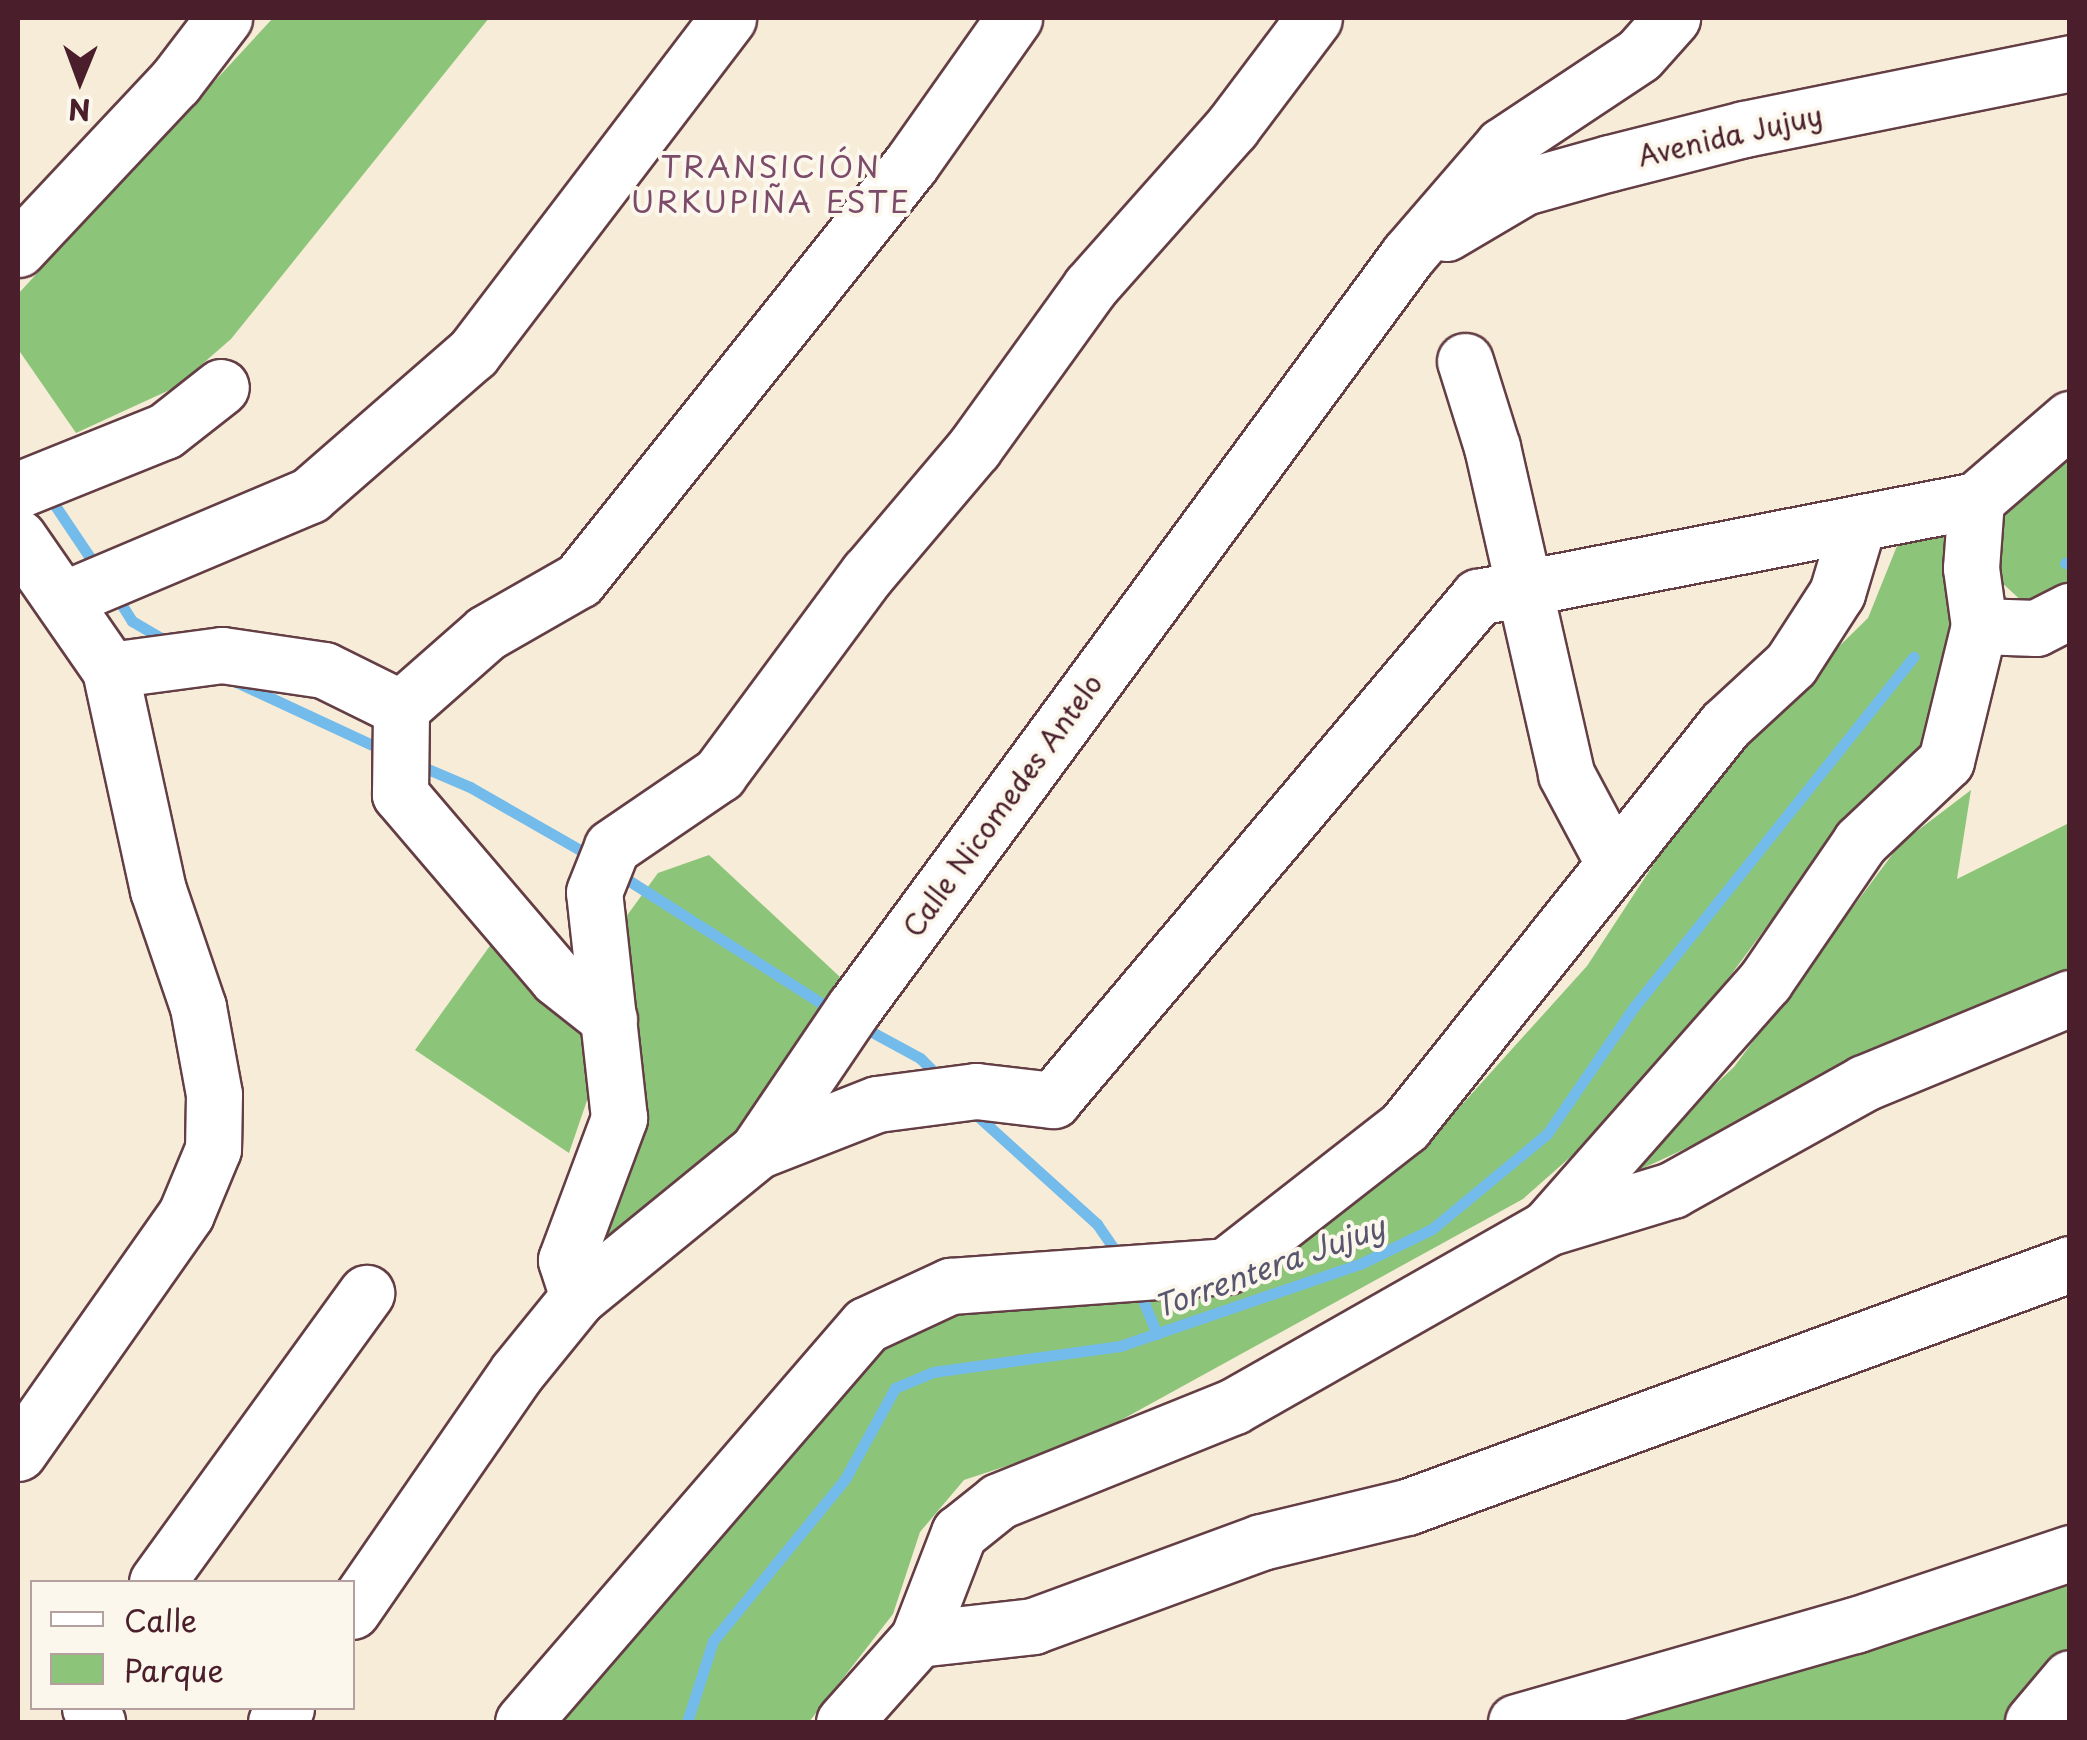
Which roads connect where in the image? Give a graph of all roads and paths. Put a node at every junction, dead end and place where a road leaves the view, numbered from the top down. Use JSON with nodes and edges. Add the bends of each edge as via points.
{"nodes":[{"id":1,"x":224,"y":18,"type":"edge"},
{"id":2,"x":728,"y":18,"type":"edge"},
{"id":3,"x":1014,"y":18,"type":"edge"},
{"id":4,"x":1314,"y":18,"type":"edge"},
{"id":5,"x":1672,"y":18,"type":"edge"},
{"id":6,"x":2070,"y":63,"type":"edge"},
{"id":7,"x":18,"y":249,"type":"edge"},
{"id":8,"x":1408,"y":255,"type":"junction"},
{"id":9,"x":1465,"y":361,"type":"dead end"},
{"id":10,"x":221,"y":387,"type":"dead end"},
{"id":11,"x":2070,"y":419,"type":"edge"},
{"id":12,"x":18,"y":490,"type":"edge"},
{"id":13,"x":1976,"y":500,"type":"junction"},
{"id":14,"x":1858,"y":523,"type":"junction"},
{"id":15,"x":18,"y":537,"type":"edge"},
{"id":16,"x":1525,"y":588,"type":"junction"},
{"id":17,"x":64,"y":598,"type":"junction"},
{"id":18,"x":2070,"y":611,"type":"edge"},
{"id":19,"x":1979,"y":626,"type":"junction"},
{"id":20,"x":110,"y":670,"type":"junction"},
{"id":21,"x":401,"y":708,"type":"junction"},
{"id":22,"x":1614,"y":864,"type":"junction"},
{"id":23,"x":2070,"y":998,"type":"edge"},
{"id":24,"x":609,"y":1019,"type":"junction"},
{"id":25,"x":757,"y":1151,"type":"junction"},
{"id":26,"x":1547,"y":1228,"type":"junction"},
{"id":27,"x":2070,"y":1264,"type":"edge"},
{"id":28,"x":366,"y":1293,"type":"dead end"},
{"id":29,"x":578,"y":1297,"type":"junction"},
{"id":30,"x":18,"y":1453,"type":"edge"},
{"id":31,"x":2070,"y":1552,"type":"edge"},
{"id":32,"x":158,"y":1580,"type":"edge"},
{"id":33,"x":355,"y":1607,"type":"edge"},
{"id":34,"x":918,"y":1639,"type":"junction"},
{"id":35,"x":2070,"y":1678,"type":"edge"},
{"id":36,"x":523,"y":1722,"type":"edge"},
{"id":37,"x":844,"y":1722,"type":"edge"},
{"id":38,"x":1516,"y":1722,"type":"edge"},
{"id":39,"x":2033,"y":1722,"type":"edge"}],
"edges":[{"from":1,"to":7,"type":"street","via":[[175,82]]},
{"from":2,"to":17,"type":"street","via":[[473,353],[310,494]]},
{"from":3,"to":21,"type":"street","via":[[911,164],[580,580],[486,633]]},
{"from":4,"to":24,"type":"street","via":[[1232,126],[1090,287],[974,448],[868,574],[719,774],[681,806],[612,847],[594,892]]},
{"from":5,"to":8,"type":"street","name":"Calle Nicomedes Antelo","via":[[1638,56],[1502,146]]},
{"from":6,"to":8,"type":"street","name":"Avenida Jujuy","via":[[1744,129],[1524,187]]},
{"from":8,"to":25,"type":"street","name":"Calle Nicomedes Antelo","via":[[854,1008]]},
{"from":9,"to":16,"type":"street"},
{"from":10,"to":12,"type":"street","via":[[165,432]]},
{"from":11,"to":13,"type":"street"},
{"from":13,"to":14,"type":"street"},
{"from":13,"to":19,"type":"street","via":[[1972,568]]},
{"from":14,"to":16,"type":"street"},
{"from":14,"to":22,"type":"street","via":[[1837,593],[1791,664],[1724,726]]},
{"from":15,"to":17,"type":"street"},
{"from":16,"to":22,"type":"street","via":[[1566,774]]},
{"from":16,"to":25,"type":"street","via":[[1478,597],[1053,1100],[976,1091],[877,1104]]},
{"from":17,"to":20,"type":"street"},
{"from":18,"to":19,"type":"street","via":[[2036,628]]},
{"from":19,"to":26,"type":"street","via":[[1946,760],[1860,842],[1720,1036]]},
{"from":20,"to":21,"type":"street","via":[[222,655],[324,670]]},
{"from":20,"to":30,"type":"street","via":[[158,890],[198,1007],[214,1094],[213,1149],[186,1214]]},
{"from":21,"to":24,"type":"street","via":[[400,794],[558,978]]},
{"from":22,"to":36,"type":"street","via":[[1404,1126],[1226,1266],[950,1286],[866,1325]]},
{"from":23,"to":26,"type":"street","via":[[1864,1083],[1672,1190]]},
{"from":24,"to":29,"type":"street","via":[[619,1118],[566,1260]]},
{"from":25,"to":29,"type":"street","name":"Calle Nicomedes Antelo"},
{"from":26,"to":34,"type":"street","via":[[1234,1406],[999,1500],[959,1533]]},
{"from":27,"to":34,"type":"street","via":[[1407,1507],[1261,1542],[1033,1626]]},
{"from":28,"to":32,"type":"street"},
{"from":29,"to":33,"type":"street","name":"Calle Nicomedes Antelo","via":[[517,1372]]},
{"from":31,"to":38,"type":"street","via":[[1855,1625]]},
{"from":34,"to":37,"type":"street"},
{"from":35,"to":39,"type":"street"}]}
